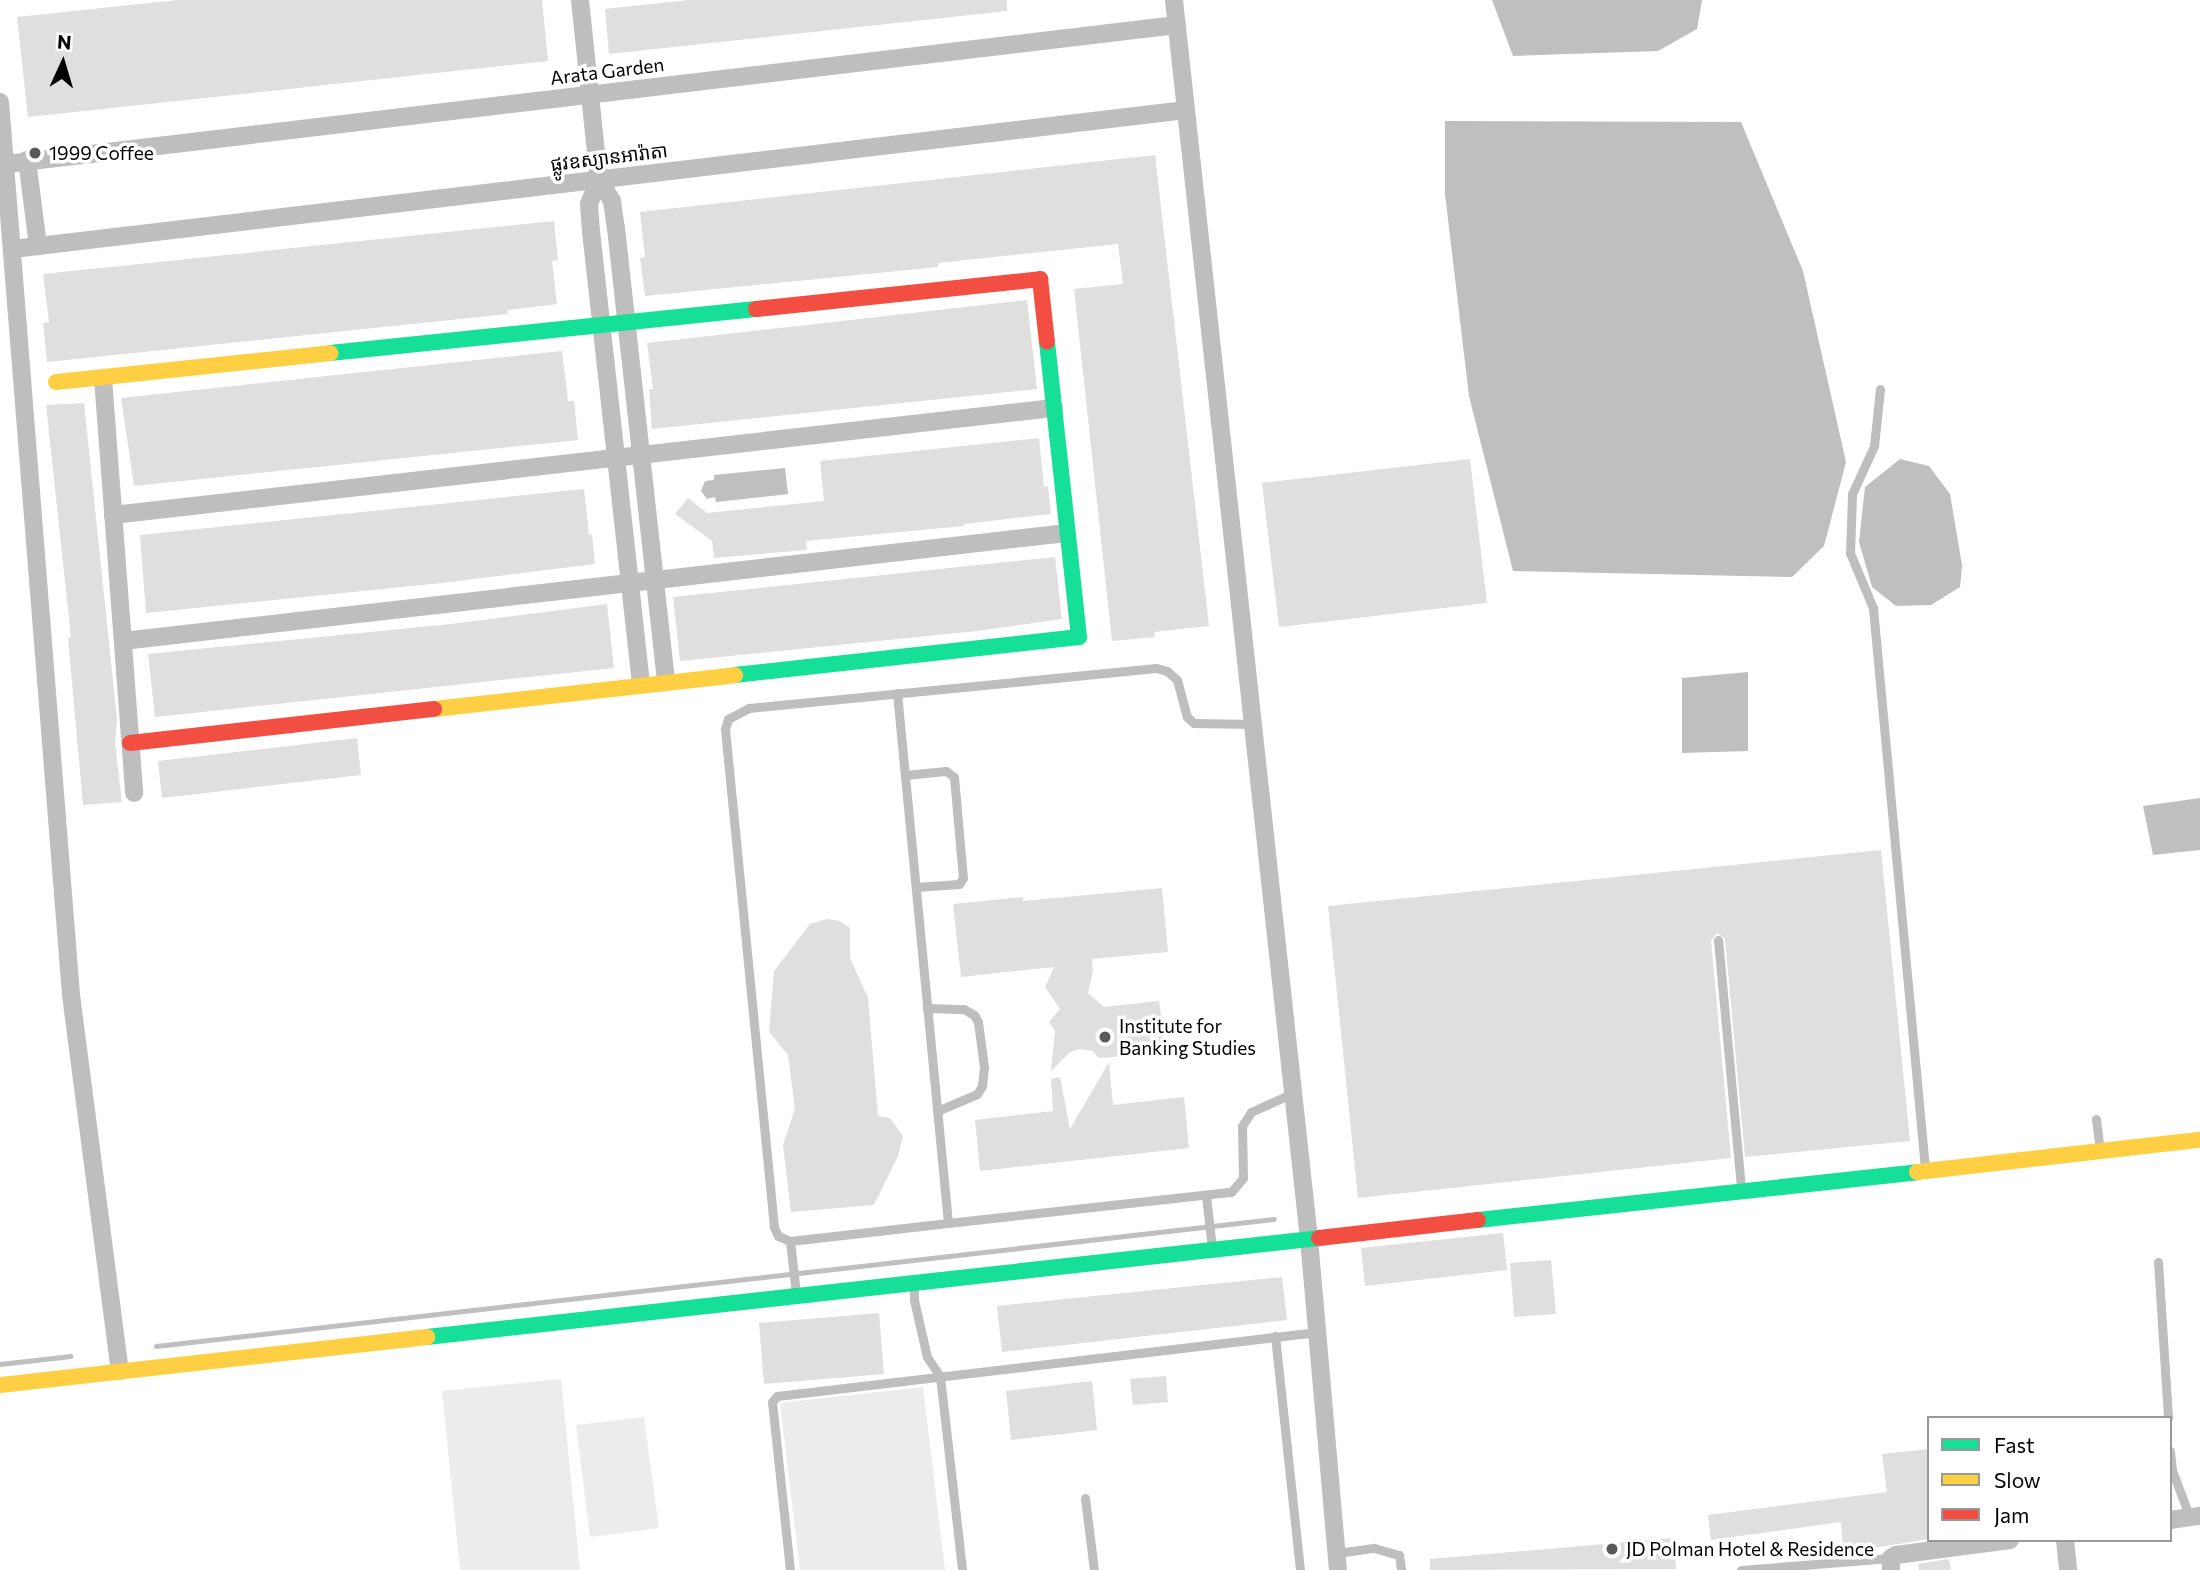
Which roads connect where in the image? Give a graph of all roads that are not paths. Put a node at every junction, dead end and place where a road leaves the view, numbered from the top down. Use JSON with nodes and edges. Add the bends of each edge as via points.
{"nodes":[{"id":1,"x":580,"y":0,"type":"edge"},
{"id":2,"x":1174,"y":0,"type":"edge"},
{"id":3,"x":1177,"y":25,"type":"junction"},
{"id":4,"x":590,"y":94,"type":"junction"},
{"id":5,"x":0,"y":102,"type":"edge"},
{"id":6,"x":1186,"y":110,"type":"junction"},
{"id":7,"x":35,"y":159,"type":"junction"},
{"id":8,"x":6,"y":164,"type":"junction"},
{"id":9,"x":599,"y":180,"type":"junction"},
{"id":10,"x":38,"y":246,"type":"junction"},
{"id":11,"x":13,"y":249,"type":"junction"},
{"id":12,"x":627,"y":323,"type":"junction"},
{"id":13,"x":601,"y":325,"type":"junction"},
{"id":14,"x":103,"y":378,"type":"junction"},
{"id":15,"x":56,"y":382,"type":"dead end"},
{"id":16,"x":1880,"y":389,"type":"dead end"},
{"id":17,"x":1054,"y":408,"type":"junction"},
{"id":18,"x":640,"y":454,"type":"junction"},
{"id":19,"x":616,"y":457,"type":"junction"},
{"id":20,"x":113,"y":515,"type":"junction"},
{"id":21,"x":1068,"y":533,"type":"junction"},
{"id":22,"x":656,"y":579,"type":"junction"},
{"id":23,"x":629,"y":582,"type":"junction"},
{"id":24,"x":123,"y":641,"type":"junction"},
{"id":25,"x":666,"y":681,"type":"junction"},
{"id":26,"x":641,"y":684,"type":"junction"},
{"id":27,"x":897,"y":693,"type":"junction"},
{"id":28,"x":1253,"y":724,"type":"junction"},
{"id":29,"x":130,"y":743,"type":"junction"},
{"id":30,"x":905,"y":775,"type":"junction"},
{"id":31,"x":134,"y":793,"type":"dead end"},
{"id":32,"x":916,"y":887,"type":"junction"},
{"id":33,"x":1718,"y":940,"type":"dead end"},
{"id":34,"x":928,"y":1008,"type":"junction"},
{"id":35,"x":1293,"y":1093,"type":"junction"},
{"id":36,"x":937,"y":1111,"type":"junction"},
{"id":37,"x":2096,"y":1119,"type":"dead end"},
{"id":38,"x":2200,"y":1140,"type":"edge"},
{"id":39,"x":2100,"y":1152,"type":"junction"},
{"id":40,"x":1925,"y":1171,"type":"junction"},
{"id":41,"x":1742,"y":1190,"type":"junction"},
{"id":42,"x":1206,"y":1196,"type":"junction"},
{"id":43,"x":948,"y":1223,"type":"junction"},
{"id":44,"x":1309,"y":1240,"type":"junction"},
{"id":45,"x":790,"y":1241,"type":"junction"},
{"id":46,"x":1211,"y":1245,"type":"junction"},
{"id":47,"x":2158,"y":1262,"type":"dead end"},
{"id":48,"x":914,"y":1283,"type":"junction"},
{"id":49,"x":796,"y":1292,"type":"junction"},
{"id":50,"x":1317,"y":1332,"type":"junction"},
{"id":51,"x":1275,"y":1336,"type":"junction"},
{"id":52,"x":120,"y":1371,"type":"junction"},
{"id":53,"x":940,"y":1376,"type":"junction"},
{"id":54,"x":0,"y":1385,"type":"edge"},
{"id":55,"x":2168,"y":1416,"type":"edge"},
{"id":56,"x":2172,"y":1470,"type":"edge"},
{"id":57,"x":1085,"y":1498,"type":"dead end"},
{"id":58,"x":2195,"y":1517,"type":"edge"},
{"id":59,"x":2172,"y":1520,"type":"edge"},
{"id":60,"x":2000,"y":1542,"type":"edge"},
{"id":61,"x":2065,"y":1542,"type":"edge"},
{"id":62,"x":1337,"y":1562,"type":"edge"},
{"id":63,"x":1891,"y":1564,"type":"edge"},
{"id":64,"x":790,"y":1570,"type":"edge"},
{"id":65,"x":962,"y":1570,"type":"edge"},
{"id":66,"x":1094,"y":1570,"type":"edge"},
{"id":67,"x":1300,"y":1570,"type":"edge"},
{"id":68,"x":1401,"y":1570,"type":"edge"},
{"id":69,"x":1741,"y":1570,"type":"edge"},
{"id":70,"x":2068,"y":1570,"type":"edge"}],
"edges":[{"from":1,"to":4,"type":"street"},
{"from":2,"to":3,"type":"street"},
{"from":3,"to":4,"type":"street","name":"Arata Garden"},
{"from":3,"to":6,"type":"street"},
{"from":4,"to":7,"type":"street","name":"Arata Garden"},
{"from":4,"to":9,"type":"street"},
{"from":5,"to":8,"type":"street"},
{"from":6,"to":9,"type":"street","name":"ផ្លូវឧស្យានអារ៉ាតា"},
{"from":6,"to":28,"type":"street"},
{"from":7,"to":8,"type":"street","name":"Arata Garden"},
{"from":7,"to":10,"type":"street"},
{"from":8,"to":11,"type":"street"},
{"from":9,"to":10,"type":"street","name":"ផ្លូវឧស្យានអារ៉ាតា"},
{"from":9,"to":12,"type":"street","via":[[612,201]]},
{"from":9,"to":13,"type":"street","via":[[589,204]]},
{"from":10,"to":11,"type":"street","name":"ផ្លូវឧស្យានអារ៉ាតា"},
{"from":11,"to":52,"type":"street","via":[[71,995]]},
{"from":12,"to":13,"type":"street"},
{"from":12,"to":17,"type":"street","via":[[1040,279]]},
{"from":12,"to":18,"type":"street"},
{"from":13,"to":14,"type":"street"},
{"from":13,"to":19,"type":"street"},
{"from":14,"to":15,"type":"street"},
{"from":14,"to":20,"type":"street"},
{"from":16,"to":40,"type":"lane","via":[[1874,446],[1852,494],[1850,553],[1873,608]]},
{"from":17,"to":18,"type":"street"},
{"from":17,"to":21,"type":"street"},
{"from":18,"to":19,"type":"street"},
{"from":18,"to":22,"type":"street"},
{"from":19,"to":20,"type":"street"},
{"from":19,"to":23,"type":"street"},
{"from":20,"to":24,"type":"street"},
{"from":21,"to":22,"type":"street"},
{"from":21,"to":25,"type":"street","via":[[1079,637]]},
{"from":22,"to":23,"type":"street"},
{"from":22,"to":25,"type":"street"},
{"from":23,"to":24,"type":"street"},
{"from":23,"to":26,"type":"street"},
{"from":24,"to":29,"type":"street"},
{"from":25,"to":26,"type":"street"},
{"from":26,"to":29,"type":"street"},
{"from":27,"to":28,"type":"lane","via":[[1156,668],[1177,680],[1187,717],[1194,723]]},
{"from":27,"to":30,"type":"lane"},
{"from":27,"to":45,"type":"lane","via":[[749,708],[728,719],[725,729],[774,1227],[778,1236]]},
{"from":28,"to":35,"type":"street"},
{"from":29,"to":31,"type":"street"},
{"from":30,"to":32,"type":"lane"},
{"from":30,"to":32,"type":"lane","via":[[946,771],[954,777],[962,878],[959,884]]},
{"from":32,"to":34,"type":"lane"},
{"from":33,"to":41,"type":"lane"},
{"from":34,"to":36,"type":"lane"},
{"from":34,"to":36,"type":"lane","via":[[964,1009],[974,1016],[984,1067],[977,1094]]},
{"from":35,"to":42,"type":"lane","via":[[1251,1112],[1242,1126],[1243,1178],[1231,1192]]},
{"from":35,"to":44,"type":"street"},
{"from":36,"to":43,"type":"lane"},
{"from":37,"to":39,"type":"lane"},
{"from":38,"to":39,"type":"street"},
{"from":39,"to":40,"type":"street"},
{"from":40,"to":41,"type":"street"},
{"from":41,"to":44,"type":"street"},
{"from":42,"to":43,"type":"lane"},
{"from":42,"to":46,"type":"lane"},
{"from":43,"to":45,"type":"lane"},
{"from":44,"to":46,"type":"street"},
{"from":44,"to":50,"type":"street"},
{"from":45,"to":49,"type":"lane"},
{"from":46,"to":48,"type":"street"},
{"from":47,"to":55,"type":"lane"},
{"from":48,"to":49,"type":"street"},
{"from":48,"to":53,"type":"lane","via":[[927,1357]]},
{"from":49,"to":52,"type":"street"},
{"from":50,"to":51,"type":"lane"},
{"from":50,"to":62,"type":"street"},
{"from":51,"to":53,"type":"lane"},
{"from":51,"to":67,"type":"lane"},
{"from":52,"to":54,"type":"street"},
{"from":53,"to":64,"type":"lane","via":[[776,1396],[772,1402]]},
{"from":53,"to":65,"type":"lane"},
{"from":56,"to":58,"type":"lane"},
{"from":57,"to":66,"type":"lane"},
{"from":58,"to":59,"type":"street"},
{"from":60,"to":63,"type":"street"},
{"from":61,"to":70,"type":"street"},
{"from":62,"to":68,"type":"lane","via":[[1374,1548],[1399,1555]]},
{"from":63,"to":69,"type":"lane"}]}
